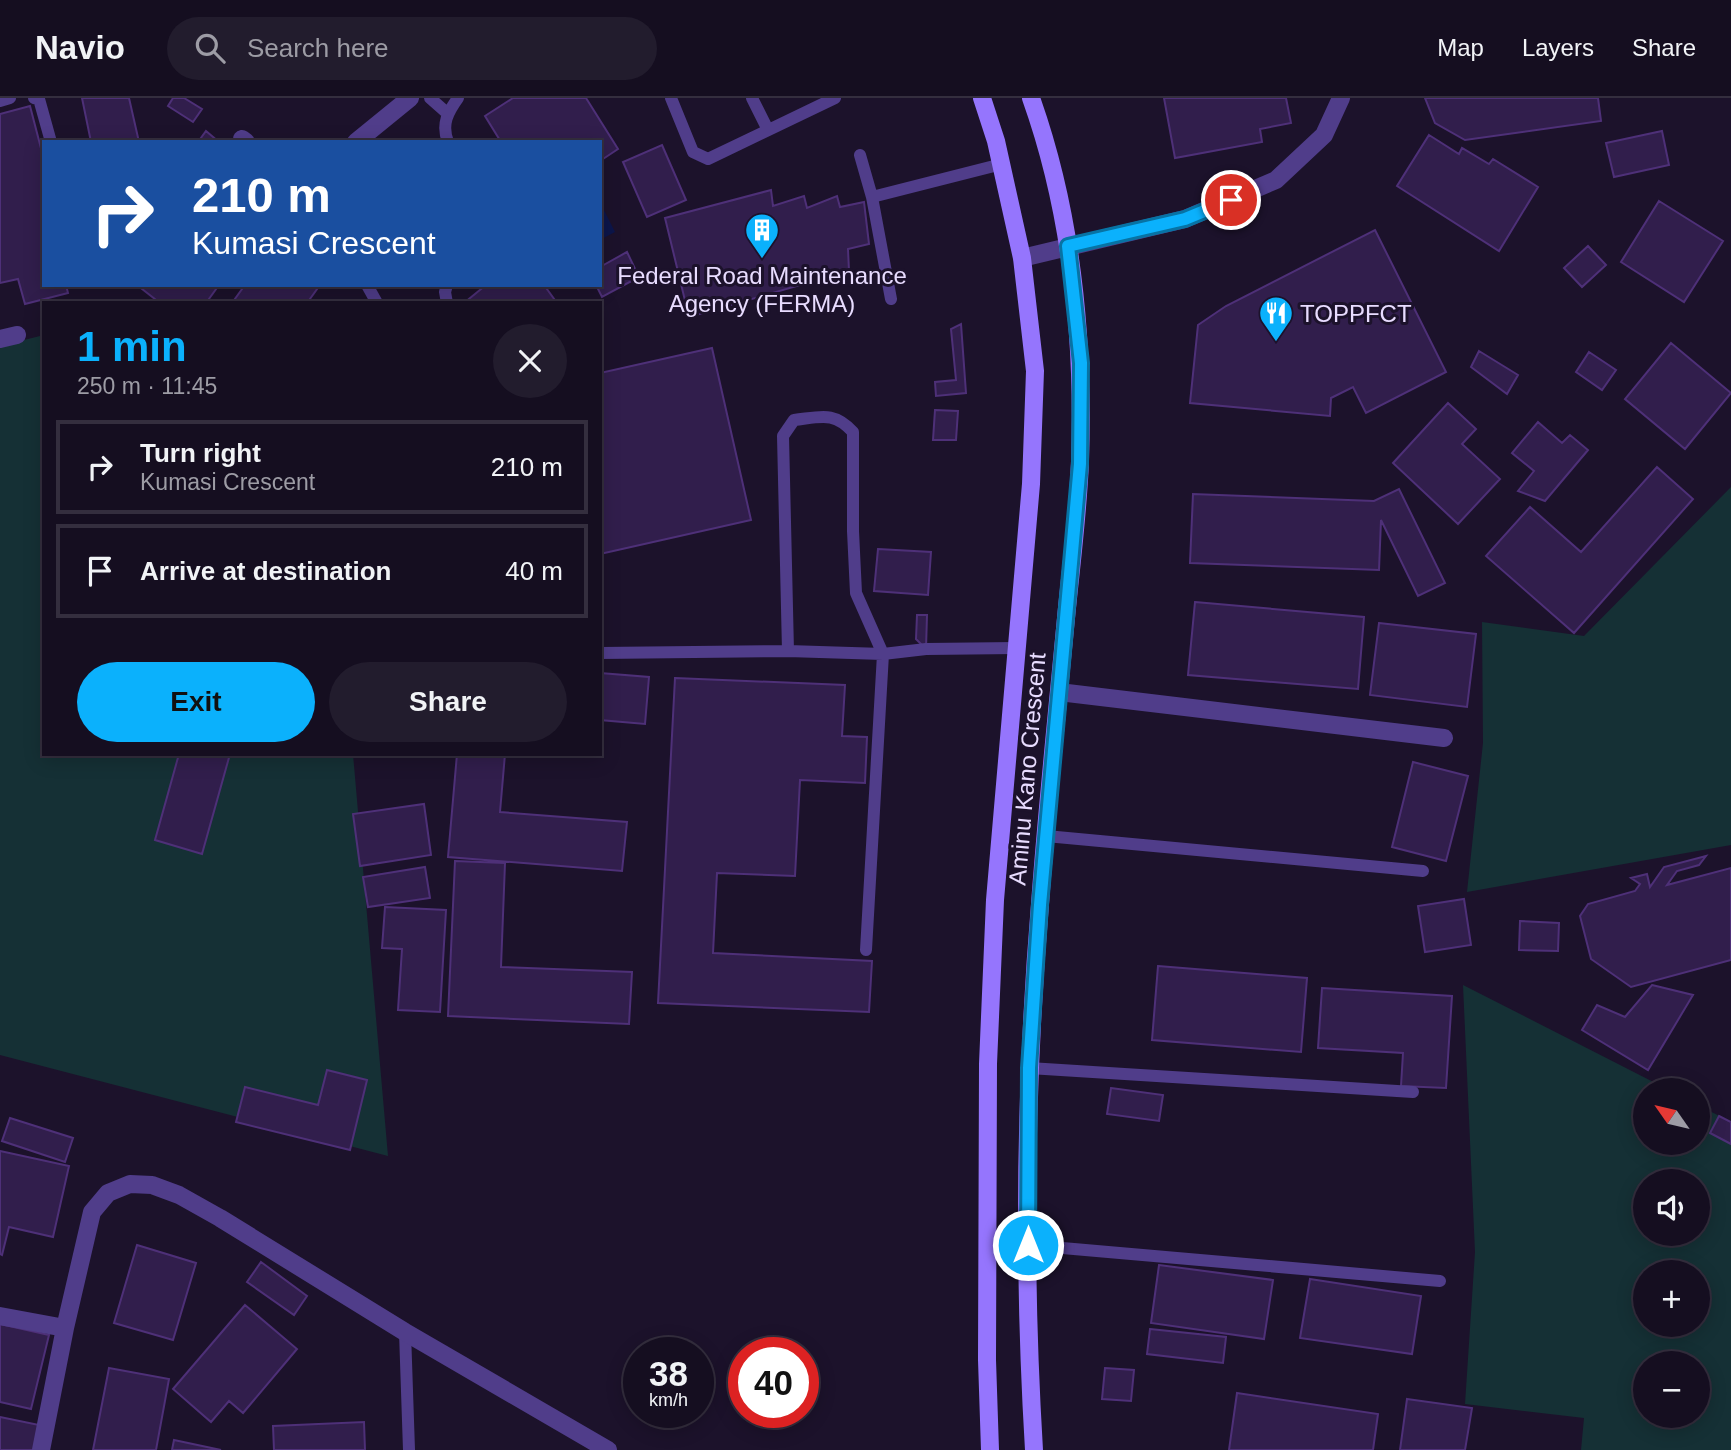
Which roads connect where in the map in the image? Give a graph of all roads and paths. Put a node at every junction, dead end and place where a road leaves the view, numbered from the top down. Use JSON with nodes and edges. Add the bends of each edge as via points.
{"nodes":[{"id":1,"x":10,"y":98,"type":"edge"},
{"id":2,"x":34,"y":98,"type":"edge"},
{"id":3,"x":410,"y":98,"type":"edge"},
{"id":4,"x":430,"y":98,"type":"edge"},
{"id":5,"x":458,"y":98,"type":"edge"},
{"id":6,"x":671,"y":98,"type":"edge"},
{"id":7,"x":752,"y":98,"type":"edge"},
{"id":8,"x":835,"y":98,"type":"edge"},
{"id":9,"x":982,"y":98,"type":"edge"},
{"id":10,"x":1031,"y":98,"type":"edge"},
{"id":11,"x":1341,"y":98,"type":"edge"},
{"id":12,"x":0,"y":101,"type":"edge"},
{"id":13,"x":447,"y":113,"type":"junction"},
{"id":14,"x":768,"y":130,"type":"junction"},
{"id":15,"x":50,"y":140,"type":"edge"},
{"id":16,"x":358,"y":140,"type":"edge"},
{"id":17,"x":447,"y":140,"type":"edge"},
{"id":18,"x":860,"y":155,"type":"dead end"},
{"id":19,"x":1002,"y":164,"type":"junction"},
{"id":20,"x":872,"y":197,"type":"junction"},
{"id":21,"x":1068,"y":246,"type":"junction"},
{"id":22,"x":1022,"y":258,"type":"junction"},
{"id":23,"x":891,"y":299,"type":"dead end"},
{"id":24,"x":1016,"y":648,"type":"junction"},
{"id":25,"x":788,"y":650,"type":"junction"},
{"id":26,"x":602,"y":653,"type":"edge"},
{"id":27,"x":883,"y":654,"type":"junction"},
{"id":28,"x":1059,"y":692,"type":"junction"},
{"id":29,"x":1444,"y":738,"type":"dead end"},
{"id":30,"x":1046,"y":836,"type":"junction"},
{"id":31,"x":1423,"y":871,"type":"dead end"},
{"id":32,"x":866,"y":950,"type":"dead end"},
{"id":33,"x":1029,"y":1068,"type":"junction"},
{"id":34,"x":1413,"y":1092,"type":"dead end"},
{"id":35,"x":1028,"y":1245,"type":"junction"},
{"id":36,"x":1440,"y":1281,"type":"dead end"},
{"id":37,"x":0,"y":1316,"type":"edge"},
{"id":38,"x":65,"y":1328,"type":"junction"},
{"id":39,"x":405,"y":1332,"type":"junction"},
{"id":40,"x":41,"y":1450,"type":"edge"},
{"id":41,"x":409,"y":1450,"type":"edge"},
{"id":42,"x":608,"y":1450,"type":"edge"},
{"id":43,"x":990,"y":1450,"type":"edge"},
{"id":44,"x":1034,"y":1450,"type":"edge"}],
"edges":[{"from":1,"to":12,"type":"lane"},
{"from":2,"to":15,"type":"lane","via":[[39,99]]},
{"from":3,"to":16,"type":"street"},
{"from":4,"to":13,"type":"lane"},
{"from":5,"to":13,"type":"lane"},
{"from":6,"to":14,"type":"lane","via":[[693,152],[708,159]]},
{"from":7,"to":14,"type":"lane"},
{"from":8,"to":14,"type":"lane"},
{"from":9,"to":19,"type":"street","name":"Aminu Kano Crescent"},
{"from":10,"to":21,"type":"street","name":"Aminu Kano Crescent"},
{"from":11,"to":21,"type":"street","via":[[1324,135],[1276,180],[1185,219]]},
{"from":13,"to":17,"type":"lane"},
{"from":18,"to":20,"type":"lane"},
{"from":19,"to":20,"type":"lane"},
{"from":19,"to":22,"type":"street","name":"Aminu Kano Crescent"},
{"from":20,"to":23,"type":"lane"},
{"from":21,"to":22,"type":"street"},
{"from":21,"to":28,"type":"street","name":"Aminu Kano Crescent","via":[[1081,363],[1080,464]]},
{"from":22,"to":24,"type":"street","name":"Aminu Kano Crescent","via":[[1035,371],[1031,484]]},
{"from":24,"to":27,"type":"lane"},
{"from":24,"to":43,"type":"street","name":"Aminu Kano Crescent","via":[[995,900],[988,1065]]},
{"from":25,"to":26,"type":"lane"},
{"from":25,"to":27,"type":"lane"},
{"from":25,"to":27,"type":"lane","via":[[783,436],[794,420],[830,416],[842,420],[853,432],[856,593]]},
{"from":27,"to":32,"type":"lane"},
{"from":28,"to":29,"type":"street"},
{"from":28,"to":30,"type":"street","name":"Aminu Kano Crescent"},
{"from":30,"to":31,"type":"lane"},
{"from":30,"to":33,"type":"street","name":"Aminu Kano Crescent"},
{"from":33,"to":34,"type":"lane"},
{"from":33,"to":35,"type":"street","name":"Aminu Kano Crescent"},
{"from":35,"to":36,"type":"lane"},
{"from":35,"to":44,"type":"street","name":"Aminu Kano Crescent"},
{"from":37,"to":38,"type":"street"},
{"from":38,"to":39,"type":"street","via":[[92,1212],[107,1193],[130,1184],[152,1185],[220,1217]]},
{"from":38,"to":40,"type":"street"},
{"from":39,"to":41,"type":"lane"},
{"from":39,"to":42,"type":"street"}]}
